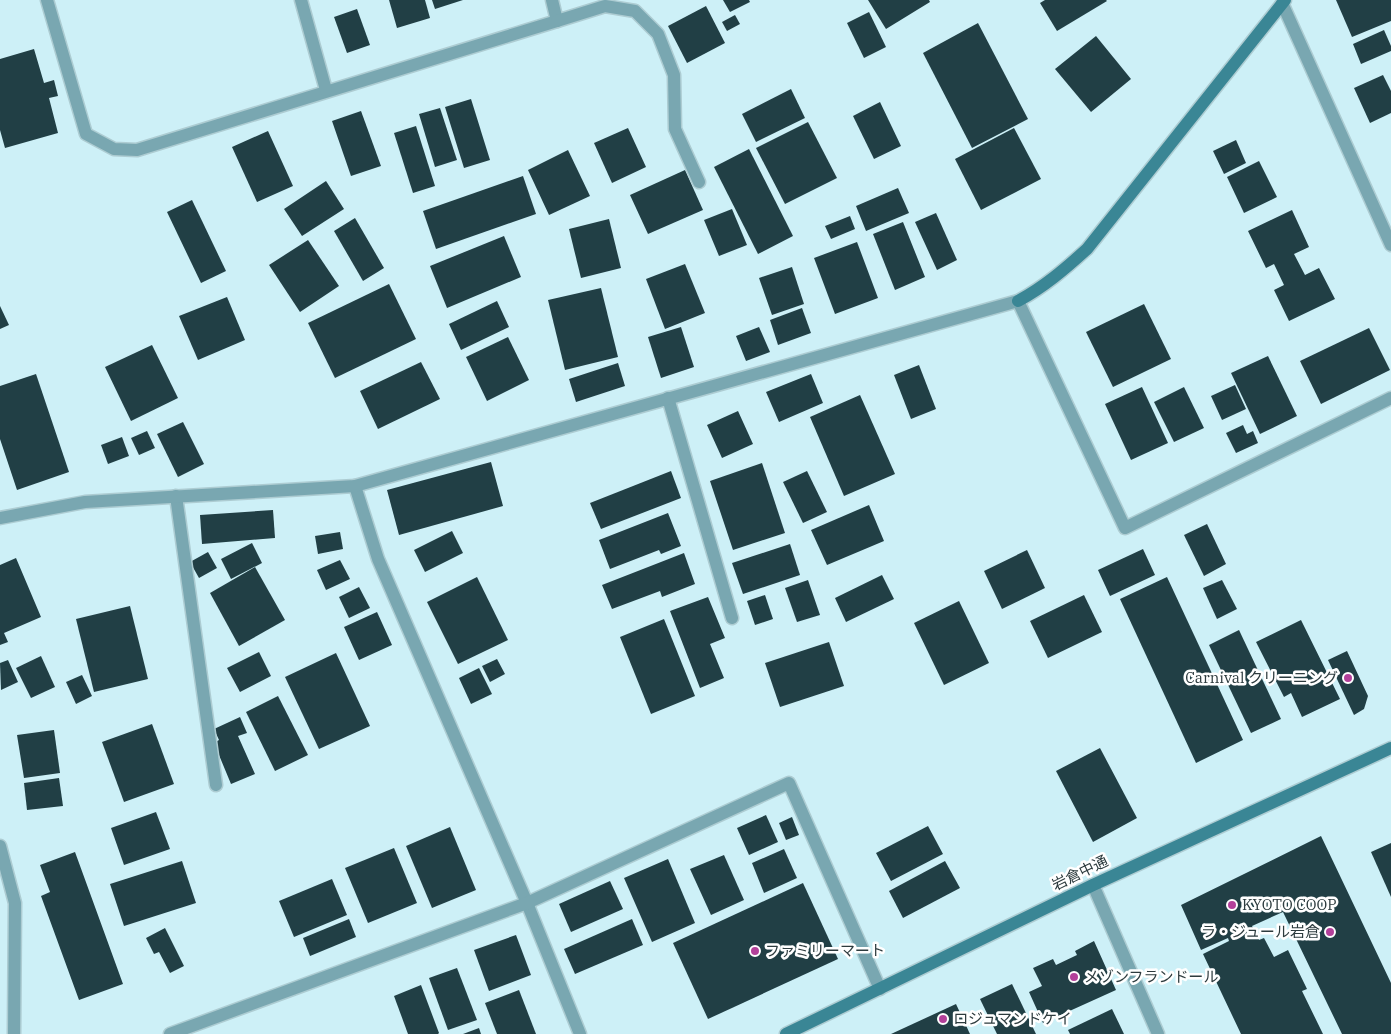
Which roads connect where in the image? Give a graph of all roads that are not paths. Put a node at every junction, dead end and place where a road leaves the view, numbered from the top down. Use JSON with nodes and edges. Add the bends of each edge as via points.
{"nodes":[{"id":1,"x":47,"y":0,"type":"edge"},
{"id":2,"x":301,"y":0,"type":"edge"},
{"id":3,"x":552,"y":0,"type":"edge"},
{"id":4,"x":1284,"y":2,"type":"edge"},
{"id":5,"x":558,"y":21,"type":"junction"},
{"id":6,"x":326,"y":90,"type":"junction"},
{"id":7,"x":699,"y":182,"type":"dead end"},
{"id":8,"x":1391,"y":245,"type":"edge"},
{"id":9,"x":1018,"y":301,"type":"junction"},
{"id":10,"x":668,"y":398,"type":"junction"},
{"id":11,"x":1391,"y":398,"type":"edge"},
{"id":12,"x":355,"y":486,"type":"junction"},
{"id":13,"x":176,"y":496,"type":"junction"},
{"id":14,"x":0,"y":518,"type":"edge"},
{"id":15,"x":732,"y":618,"type":"dead end"},
{"id":16,"x":1391,"y":748,"type":"edge"},
{"id":17,"x":216,"y":785,"type":"dead end"},
{"id":18,"x":0,"y":846,"type":"edge"},
{"id":19,"x":1093,"y":885,"type":"junction"},
{"id":20,"x":527,"y":903,"type":"junction"},
{"id":21,"x":880,"y":989,"type":"junction"},
{"id":22,"x":14,"y":1034,"type":"edge"},
{"id":23,"x":170,"y":1034,"type":"edge"},
{"id":24,"x":580,"y":1034,"type":"edge"},
{"id":25,"x":786,"y":1034,"type":"edge"},
{"id":26,"x":1158,"y":1034,"type":"edge"}],
"edges":[{"from":1,"to":6,"type":"street","via":[[86,134],[114,149],[137,150]]},
{"from":2,"to":6,"type":"street"},
{"from":3,"to":5,"type":"street"},
{"from":4,"to":8,"type":"street"},
{"from":4,"to":9,"type":"street","via":[[1087,249],[1037,291]]},
{"from":5,"to":6,"type":"street"},
{"from":5,"to":7,"type":"street","via":[[605,6],[635,11],[658,34],[674,75],[675,129]]},
{"from":9,"to":10,"type":"street"},
{"from":9,"to":11,"type":"street","via":[[1125,528]]},
{"from":10,"to":12,"type":"street"},
{"from":10,"to":15,"type":"street"},
{"from":12,"to":13,"type":"street"},
{"from":12,"to":20,"type":"street","via":[[378,559]]},
{"from":13,"to":14,"type":"street","via":[[85,502]]},
{"from":13,"to":17,"type":"street"},
{"from":16,"to":19,"type":"street","name":"岩倉中通"},
{"from":18,"to":22,"type":"street","via":[[15,903]]},
{"from":19,"to":21,"type":"street","name":"岩倉中通"},
{"from":19,"to":26,"type":"street"},
{"from":20,"to":21,"type":"street","via":[[789,783]]},
{"from":20,"to":23,"type":"street"},
{"from":20,"to":24,"type":"street"},
{"from":21,"to":25,"type":"street","name":"岩倉中通"}]}
